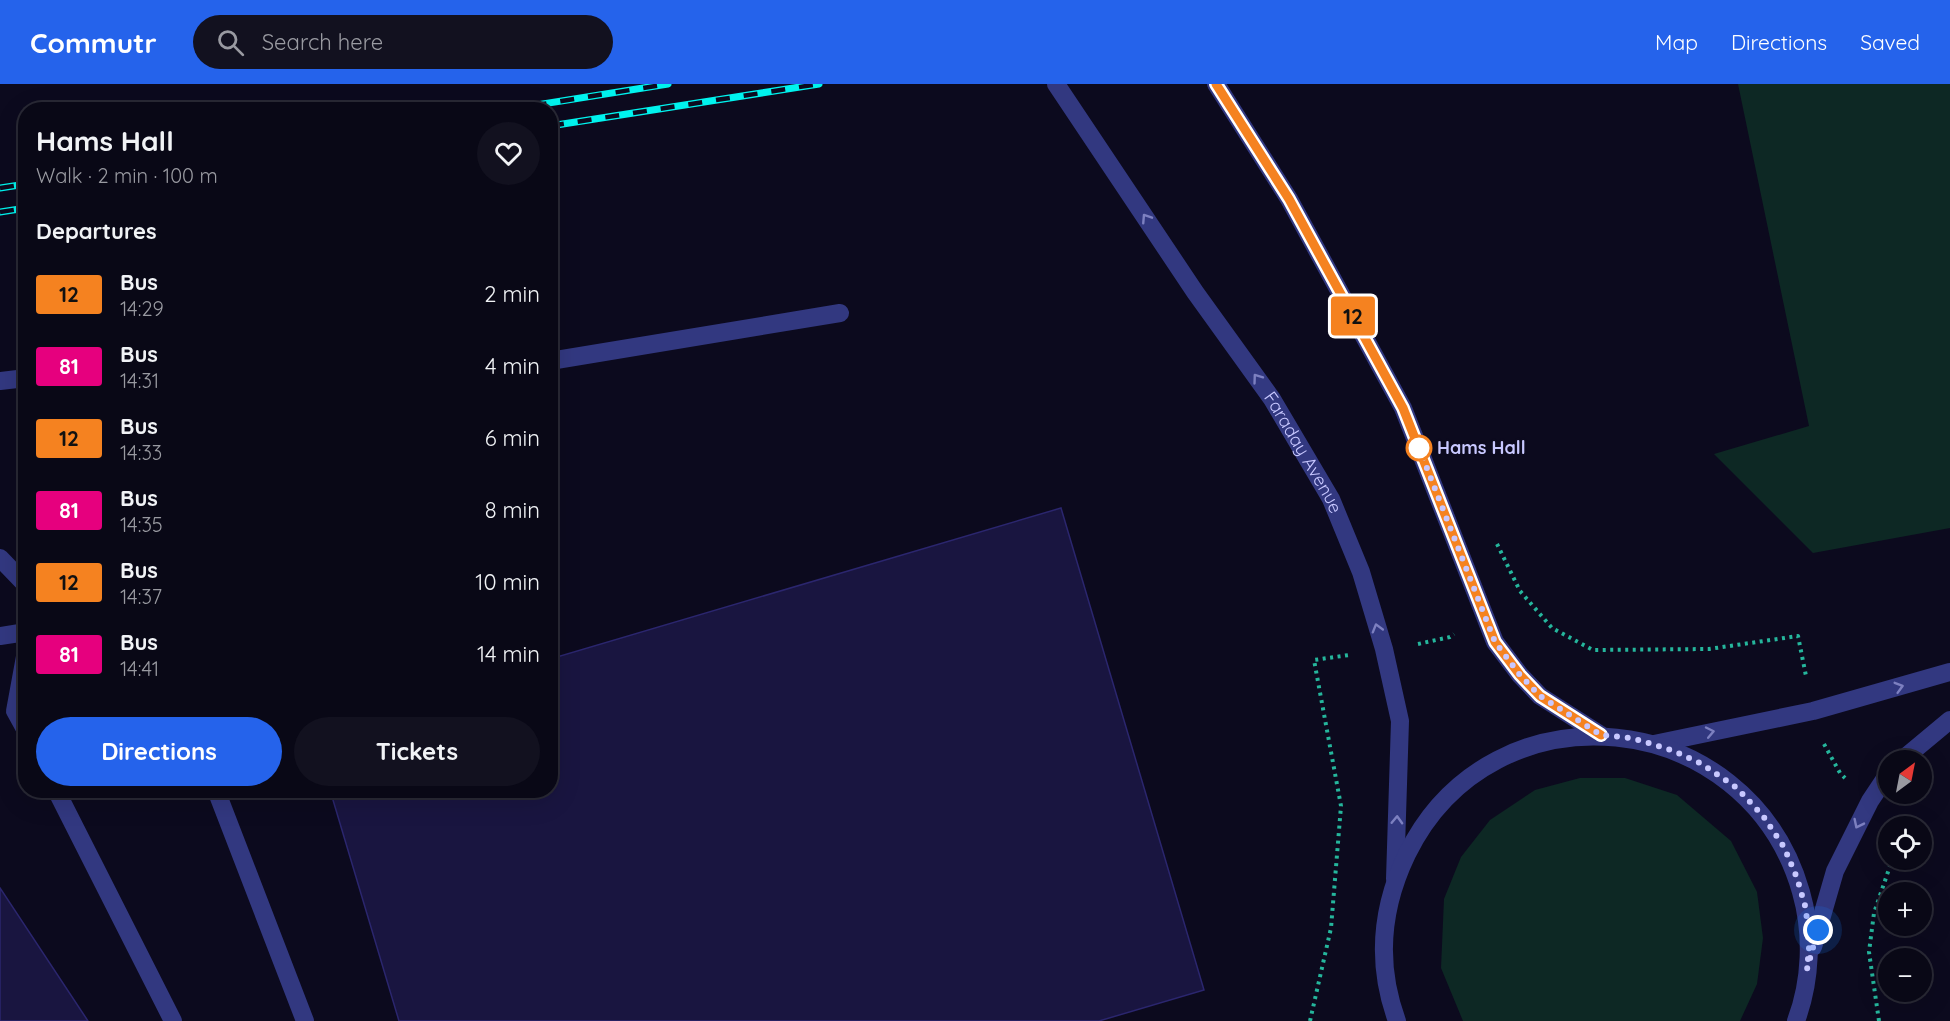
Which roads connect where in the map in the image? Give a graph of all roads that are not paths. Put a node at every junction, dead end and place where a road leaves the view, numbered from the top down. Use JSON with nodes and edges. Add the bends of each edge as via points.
{"nodes":[{"id":1,"x":1056,"y":84,"type":"edge"},
{"id":2,"x":1216,"y":84,"type":"edge"},
{"id":3,"x":840,"y":313,"type":"dead end"},
{"id":4,"x":558,"y":360,"type":"edge"},
{"id":5,"x":18,"y":379,"type":"edge"},
{"id":6,"x":0,"y":381,"type":"edge"},
{"id":7,"x":0,"y":558,"type":"edge"},
{"id":8,"x":18,"y":577,"type":"edge"},
{"id":9,"x":18,"y":633,"type":"edge"},
{"id":10,"x":0,"y":636,"type":"edge"},
{"id":11,"x":1950,"y":672,"type":"edge"},
{"id":12,"x":18,"y":695,"type":"edge"},
{"id":13,"x":18,"y":716,"type":"edge"},
{"id":14,"x":1950,"y":720,"type":"edge"},
{"id":15,"x":1601,"y":735,"type":"junction"},
{"id":16,"x":1652,"y":744,"type":"junction"},
{"id":17,"x":1914,"y":750,"type":"edge"},
{"id":18,"x":1878,"y":789,"type":"edge"},
{"id":19,"x":60,"y":798,"type":"edge"},
{"id":20,"x":219,"y":798,"type":"edge"},
{"id":21,"x":1395,"y":879,"type":"junction"},
{"id":22,"x":1807,"y":969,"type":"junction"},
{"id":23,"x":1805,"y":1012,"type":"edge"},
{"id":24,"x":1391,"y":1017,"type":"edge"},
{"id":25,"x":173,"y":1021,"type":"edge"},
{"id":26,"x":304,"y":1021,"type":"edge"},
{"id":27,"x":1796,"y":1021,"type":"edge"}],
"edges":[{"from":21,"to":1,"type":"street","name":"Faraday Avenue","one_way":true,"via":[[1400,721],[1361,573],[1335,510],[1272,399]]},
{"from":2,"to":15,"type":"street","via":[[1289,199],[1403,408],[1495,642],[1540,696]]},
{"from":3,"to":4,"type":"street"},
{"from":5,"to":6,"type":"street"},
{"from":7,"to":8,"type":"street"},
{"from":9,"to":10,"type":"street"},
{"from":16,"to":11,"type":"street","one_way":true,"via":[[1822,709]]},
{"from":12,"to":13,"type":"street"},
{"from":14,"to":17,"type":"street"},
{"from":15,"to":16,"type":"street"},
{"from":15,"to":21,"type":"street","via":[[1529,746],[1482,768],[1447,796],[1418,831]]},
{"from":16,"to":22,"type":"street","via":[[1702,764],[1737,788],[1763,816],[1784,847],[1806,909]]},
{"from":18,"to":22,"type":"street","one_way":true,"via":[[1835,871]]},
{"from":19,"to":25,"type":"street"},
{"from":20,"to":26,"type":"street"},
{"from":21,"to":24,"type":"street","via":[[1384,933]]},
{"from":22,"to":23,"type":"street"},
{"from":23,"to":27,"type":"street"}]}
